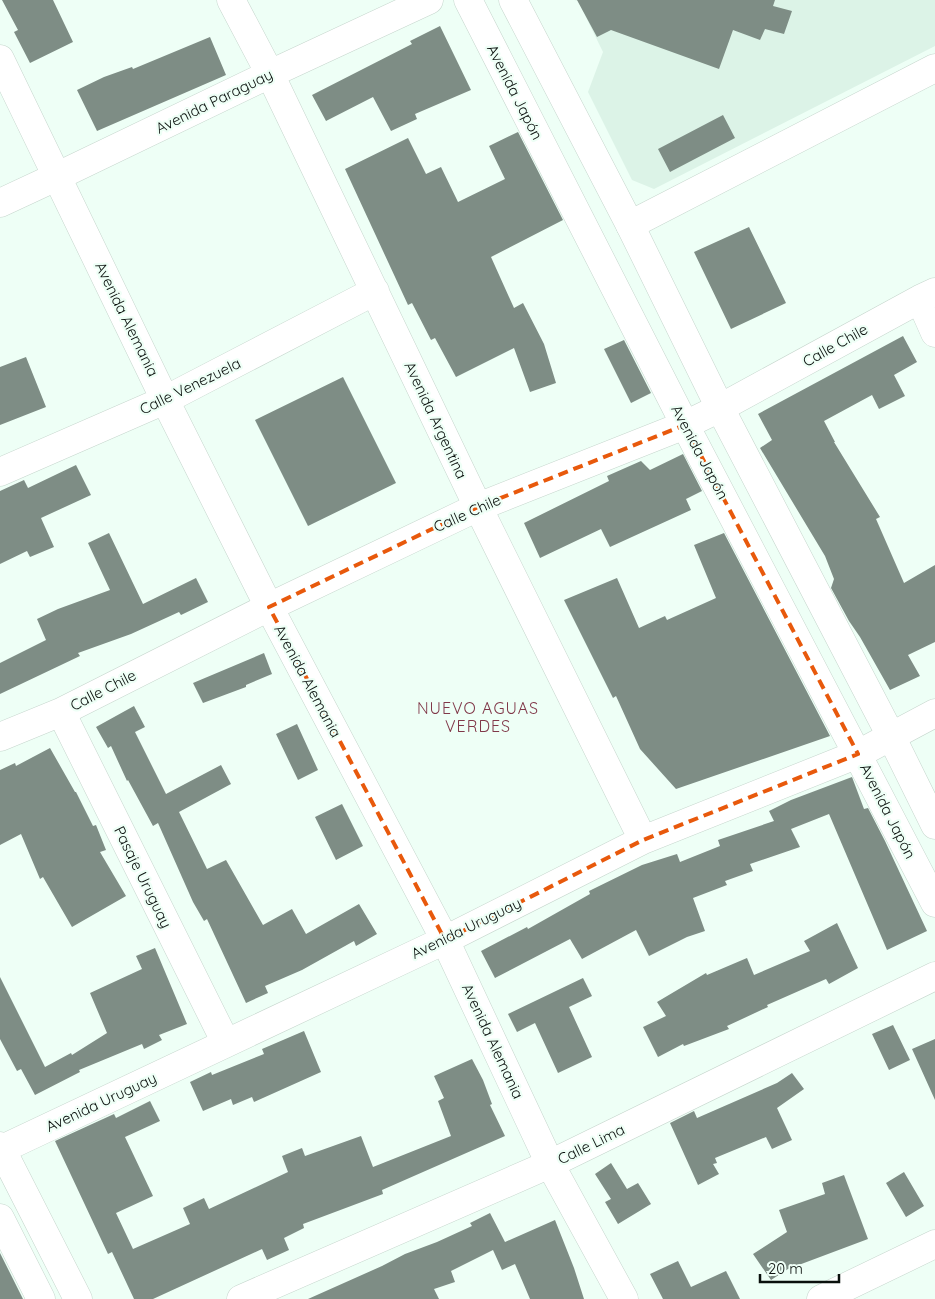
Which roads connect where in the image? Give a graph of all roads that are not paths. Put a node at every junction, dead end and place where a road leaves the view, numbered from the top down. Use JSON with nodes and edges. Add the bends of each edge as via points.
{"nodes":[{"id":1,"x":231,"y":0,"type":"edge"},
{"id":2,"x":429,"y":0,"type":"edge"},
{"id":3,"x":468,"y":0,"type":"edge"},
{"id":4,"x":513,"y":0,"type":"edge"},
{"id":5,"x":0,"y":59,"type":"edge"},
{"id":6,"x":935,"y":68,"type":"edge"},
{"id":7,"x":270,"y":74,"type":"junction"},
{"id":8,"x":58,"y":176,"type":"junction"},
{"id":9,"x":0,"y":203,"type":"edge"},
{"id":10,"x":630,"y":225,"type":"junction"},
{"id":11,"x":375,"y":291,"type":"junction"},
{"id":12,"x":927,"y":296,"type":"edge"},
{"id":13,"x":935,"y":333,"type":"edge"},
{"id":14,"x":165,"y":400,"type":"junction"},
{"id":15,"x":720,"y":408,"type":"junction"},
{"id":16,"x":685,"y":425,"type":"junction"},
{"id":17,"x":0,"y":472,"type":"edge"},
{"id":18,"x":478,"y":507,"type":"junction"},
{"id":19,"x":269,"y":607,"type":"junction"},
{"id":20,"x":61,"y":712,"type":"junction"},
{"id":21,"x":935,"y":714,"type":"edge"},
{"id":22,"x":0,"y":737,"type":"edge"},
{"id":23,"x":892,"y":738,"type":"junction"},
{"id":24,"x":858,"y":754,"type":"junction"},
{"id":25,"x":935,"y":825,"type":"edge"},
{"id":26,"x":643,"y":840,"type":"junction"},
{"id":27,"x":935,"y":903,"type":"edge"},
{"id":28,"x":445,"y":940,"type":"junction"},
{"id":29,"x":935,"y":976,"type":"edge"},
{"id":30,"x":226,"y":1043,"type":"junction"},
{"id":31,"x":1,"y":1148,"type":"edge"},
{"id":32,"x":550,"y":1164,"type":"junction"},
{"id":33,"x":0,"y":1218,"type":"edge"},
{"id":34,"x":935,"y":1244,"type":"edge"},
{"id":35,"x":41,"y":1299,"type":"edge"},
{"id":36,"x":78,"y":1299,"type":"edge"},
{"id":37,"x":241,"y":1299,"type":"edge"},
{"id":38,"x":624,"y":1299,"type":"edge"},
{"id":39,"x":821,"y":1299,"type":"edge"}],
"edges":[{"from":1,"to":7,"type":"street","name":"Avenida Argentina"},
{"from":2,"to":7,"type":"street","name":"Avenida Paraguay"},
{"from":3,"to":16,"type":"street","name":"Avenida Japón"},
{"from":4,"to":10,"type":"street"},
{"from":5,"to":8,"type":"street","name":"Avenida Alemania"},
{"from":6,"to":10,"type":"street"},
{"from":7,"to":8,"type":"street","name":"Avenida Paraguay"},
{"from":7,"to":11,"type":"street","name":"Avenida Argentina"},
{"from":8,"to":9,"type":"street","name":"Avenida Paraguay"},
{"from":8,"to":14,"type":"street","name":"Avenida Alemania"},
{"from":10,"to":15,"type":"street"},
{"from":11,"to":14,"type":"street","name":"Calle Venezuela"},
{"from":11,"to":18,"type":"street","name":"Avenida Argentina"},
{"from":12,"to":13,"type":"street"},
{"from":12,"to":15,"type":"street","name":"Calle Chile"},
{"from":14,"to":17,"type":"street","name":"Calle Venezuela"},
{"from":14,"to":19,"type":"street","name":"Avenida Alemania"},
{"from":15,"to":16,"type":"street","name":"Calle Chile"},
{"from":15,"to":23,"type":"street"},
{"from":16,"to":18,"type":"street","name":"Calle Chile"},
{"from":16,"to":24,"type":"street","name":"Avenida Japón"},
{"from":18,"to":19,"type":"street","name":"Calle Chile"},
{"from":18,"to":26,"type":"street","name":"Avenida Argentina"},
{"from":19,"to":20,"type":"street","name":"Calle Chile"},
{"from":19,"to":28,"type":"street","name":"Avenida Alemania"},
{"from":20,"to":22,"type":"street","name":"Calle Chile"},
{"from":20,"to":30,"type":"street","name":"Pasaje Uruguay"},
{"from":21,"to":23,"type":"street","name":"Avenida Uruguay"},
{"from":23,"to":24,"type":"street","name":"Avenida Uruguay"},
{"from":23,"to":25,"type":"street"},
{"from":24,"to":26,"type":"street","name":"Avenida Uruguay"},
{"from":24,"to":27,"type":"street","name":"Avenida Japón"},
{"from":26,"to":28,"type":"street","name":"Avenida Uruguay"},
{"from":28,"to":30,"type":"street","name":"Avenida Uruguay"},
{"from":28,"to":32,"type":"street","name":"Avenida Alemania"},
{"from":29,"to":32,"type":"street","name":"Calle Lima"},
{"from":30,"to":31,"type":"street","name":"Avenida Uruguay"},
{"from":31,"to":36,"type":"street"},
{"from":32,"to":37,"type":"street","name":"Calle Lima"},
{"from":32,"to":38,"type":"street","name":"Avenida Alemania"},
{"from":33,"to":35,"type":"street"},
{"from":34,"to":39,"type":"street"}]}
